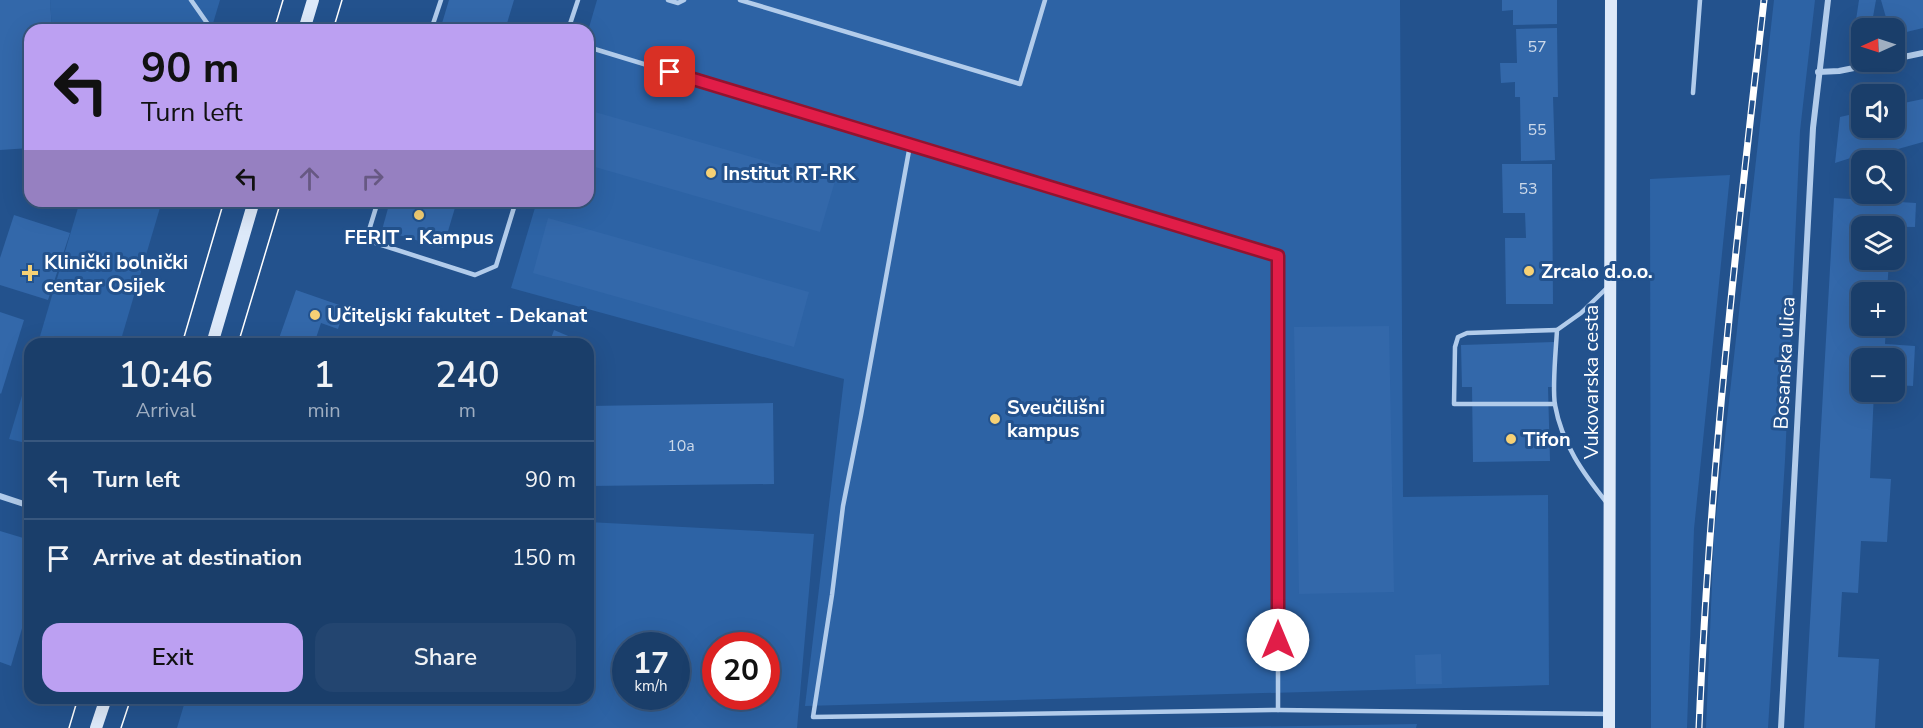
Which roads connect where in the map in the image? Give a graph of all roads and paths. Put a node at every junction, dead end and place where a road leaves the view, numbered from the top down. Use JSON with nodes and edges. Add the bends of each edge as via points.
{"nodes":[{"id":1,"x":191,"y":0,"type":"edge"},
{"id":2,"x":313,"y":0,"type":"edge"},
{"id":3,"x":441,"y":0,"type":"edge"},
{"id":4,"x":578,"y":0,"type":"edge"},
{"id":5,"x":668,"y":0,"type":"edge"},
{"id":6,"x":684,"y":0,"type":"edge"},
{"id":7,"x":740,"y":0,"type":"edge"},
{"id":8,"x":1045,"y":0,"type":"edge"},
{"id":9,"x":1611,"y":0,"type":"edge"},
{"id":10,"x":1700,"y":0,"type":"edge"},
{"id":11,"x":1828,"y":0,"type":"edge"},
{"id":12,"x":208,"y":24,"type":"edge"},
{"id":13,"x":306,"y":24,"type":"edge"},
{"id":14,"x":433,"y":24,"type":"edge"},
{"id":15,"x":570,"y":24,"type":"edge"},
{"id":16,"x":594,"y":49,"type":"edge"},
{"id":17,"x":1923,"y":53,"type":"edge"},
{"id":18,"x":1905,"y":57,"type":"edge"},
{"id":19,"x":1851,"y":69,"type":"edge"},
{"id":20,"x":1818,"y":72,"type":"junction"},
{"id":21,"x":1693,"y":93,"type":"dead end"},
{"id":22,"x":910,"y":144,"type":"junction"},
{"id":23,"x":252,"y":207,"type":"edge"},
{"id":24,"x":376,"y":207,"type":"edge"},
{"id":25,"x":514,"y":207,"type":"edge"},
{"id":26,"x":1610,"y":284,"type":"junction"},
{"id":27,"x":1557,"y":330,"type":"junction"},
{"id":28,"x":214,"y":338,"type":"edge"},
{"id":29,"x":1555,"y":404,"type":"junction"},
{"id":30,"x":0,"y":496,"type":"edge"},
{"id":31,"x":24,"y":504,"type":"edge"},
{"id":32,"x":1610,"y":506,"type":"junction"},
{"id":33,"x":104,"y":704,"type":"edge"},
{"id":34,"x":1278,"y":710,"type":"junction"},
{"id":35,"x":1609,"y":714,"type":"junction"},
{"id":36,"x":96,"y":728,"type":"edge"},
{"id":37,"x":1609,"y":728,"type":"edge"},
{"id":38,"x":1781,"y":728,"type":"edge"}],
"edges":[{"from":1,"to":12,"type":"lane"},
{"from":2,"to":13,"type":"main road"},
{"from":3,"to":14,"type":"lane"},
{"from":4,"to":15,"type":"lane"},
{"from":5,"to":6,"type":"lane"},
{"from":7,"to":8,"type":"lane","via":[[1020,84]]},
{"from":9,"to":26,"type":"main road","name":"Vukovarska cesta"},
{"from":10,"to":21,"type":"lane"},
{"from":11,"to":20,"type":"street","name":"Bosanska ulica"},
{"from":16,"to":22,"type":"lane"},
{"from":17,"to":18,"type":"street"},
{"from":19,"to":20,"type":"street"},
{"from":20,"to":38,"type":"street","name":"Bosanska ulica"},
{"from":22,"to":34,"type":"lane","via":[[1278,256]]},
{"from":22,"to":34,"type":"lane","via":[[843,506],[813,717]]},
{"from":23,"to":28,"type":"main road"},
{"from":24,"to":25,"type":"lane","via":[[366,240],[476,275],[496,266]]},
{"from":26,"to":27,"type":"lane"},
{"from":26,"to":32,"type":"main road","name":"Vukovarska cesta"},
{"from":27,"to":29,"type":"lane"},
{"from":27,"to":29,"type":"lane","via":[[1467,333],[1458,337],[1455,347],[1454,404]]},
{"from":29,"to":32,"type":"lane","via":[[1569,449],[1584,475]]},
{"from":30,"to":31,"type":"street"},
{"from":32,"to":35,"type":"main road","name":"Vukovarska cesta"},
{"from":33,"to":36,"type":"main road"},
{"from":34,"to":35,"type":"lane"},
{"from":35,"to":37,"type":"main road","name":"Vukovarska cesta"}]}
